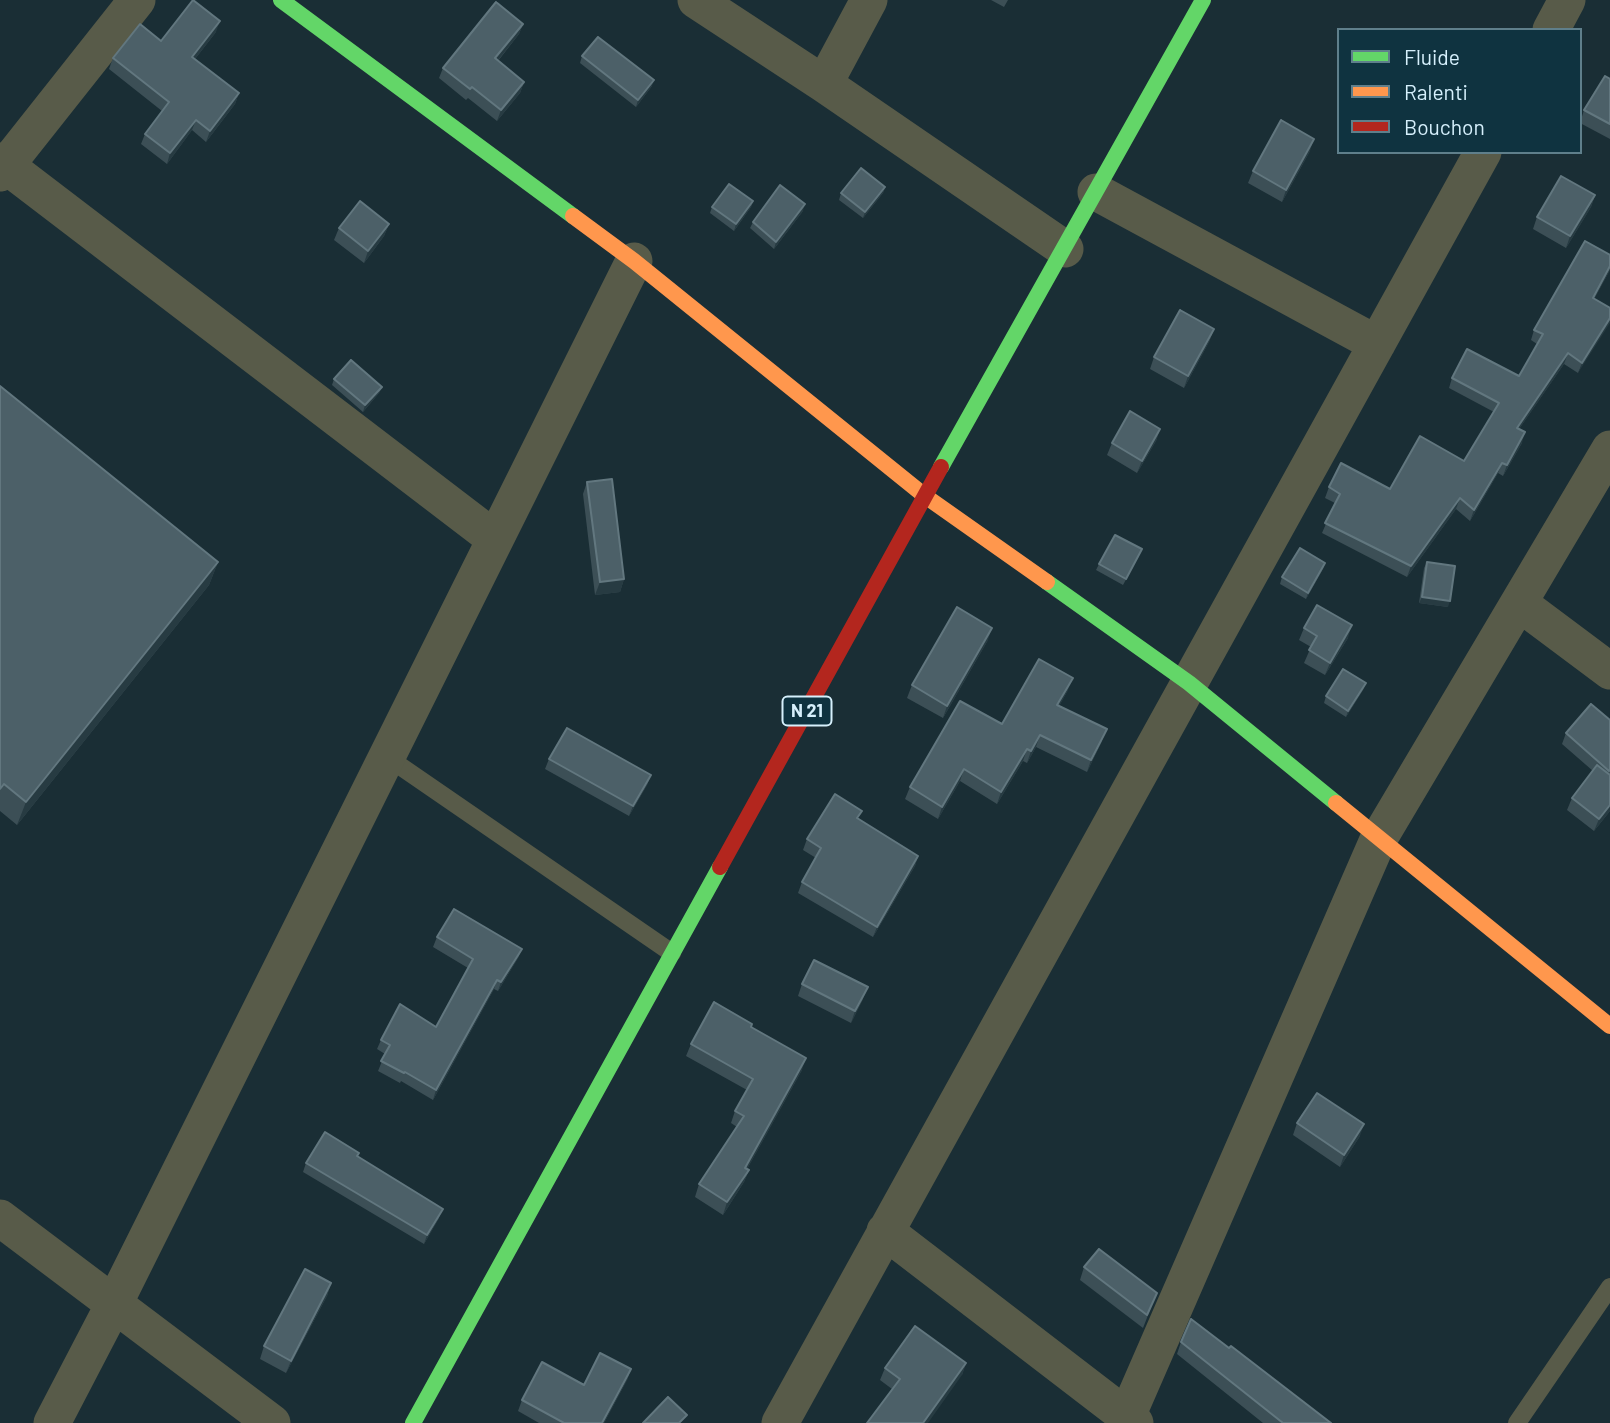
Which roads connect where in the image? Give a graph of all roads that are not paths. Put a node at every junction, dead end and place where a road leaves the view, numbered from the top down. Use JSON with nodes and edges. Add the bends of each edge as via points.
{"nodes":[{"id":1,"x":138,"y":0,"type":"edge"},
{"id":2,"x":281,"y":0,"type":"edge"},
{"id":3,"x":696,"y":0,"type":"edge"},
{"id":4,"x":869,"y":0,"type":"edge"},
{"id":5,"x":1203,"y":0,"type":"edge"},
{"id":6,"x":1567,"y":0,"type":"edge"},
{"id":7,"x":1551,"y":28,"type":"edge"},
{"id":8,"x":824,"y":84,"type":"junction"},
{"id":9,"x":1482,"y":154,"type":"edge"},
{"id":10,"x":2,"y":167,"type":"edge"},
{"id":11,"x":1096,"y":192,"type":"junction"},
{"id":12,"x":1065,"y":249,"type":"junction"},
{"id":13,"x":634,"y":261,"type":"junction"},
{"id":14,"x":1377,"y":344,"type":"junction"},
{"id":15,"x":1610,"y":449,"type":"edge"},
{"id":16,"x":925,"y":496,"type":"junction"},
{"id":17,"x":495,"y":539,"type":"junction"},
{"id":18,"x":1518,"y":603,"type":"junction"},
{"id":19,"x":1610,"y":671,"type":"edge"},
{"id":20,"x":1189,"y":684,"type":"junction"},
{"id":21,"x":387,"y":757,"type":"junction"},
{"id":22,"x":1378,"y":840,"type":"junction"},
{"id":23,"x":672,"y":953,"type":"junction"},
{"id":24,"x":1610,"y":1026,"type":"edge"},
{"id":25,"x":0,"y":1218,"type":"edge"},
{"id":26,"x":885,"y":1231,"type":"junction"},
{"id":27,"x":1610,"y":1287,"type":"edge"},
{"id":28,"x":114,"y":1304,"type":"junction"},
{"id":29,"x":1129,"y":1421,"type":"edge"},
{"id":30,"x":52,"y":1423,"type":"edge"},
{"id":31,"x":272,"y":1423,"type":"edge"},
{"id":32,"x":413,"y":1423,"type":"edge"},
{"id":33,"x":780,"y":1423,"type":"edge"},
{"id":34,"x":1517,"y":1423,"type":"edge"}],
"edges":[{"from":1,"to":10,"type":"street"},
{"from":2,"to":13,"type":"street"},
{"from":3,"to":8,"type":"street"},
{"from":4,"to":8,"type":"street"},
{"from":5,"to":11,"type":"street","number":"N 21"},
{"from":6,"to":7,"type":"street"},
{"from":8,"to":12,"type":"street"},
{"from":9,"to":14,"type":"street"},
{"from":10,"to":17,"type":"street"},
{"from":11,"to":12,"type":"street","number":"N 21"},
{"from":11,"to":14,"type":"street"},
{"from":12,"to":16,"type":"street","number":"N 21"},
{"from":13,"to":16,"type":"street"},
{"from":13,"to":17,"type":"street"},
{"from":14,"to":20,"type":"street"},
{"from":15,"to":18,"type":"street"},
{"from":16,"to":20,"type":"street"},
{"from":16,"to":23,"type":"street","number":"N 21"},
{"from":17,"to":21,"type":"street"},
{"from":18,"to":19,"type":"street"},
{"from":18,"to":22,"type":"street"},
{"from":20,"to":22,"type":"street"},
{"from":20,"to":26,"type":"street"},
{"from":21,"to":23,"type":"lane"},
{"from":21,"to":28,"type":"street"},
{"from":22,"to":24,"type":"street"},
{"from":22,"to":29,"type":"street"},
{"from":23,"to":32,"type":"street","number":"N 21"},
{"from":25,"to":28,"type":"street"},
{"from":26,"to":29,"type":"street"},
{"from":26,"to":33,"type":"street"},
{"from":27,"to":34,"type":"lane"},
{"from":28,"to":30,"type":"street"},
{"from":28,"to":31,"type":"street"}]}
